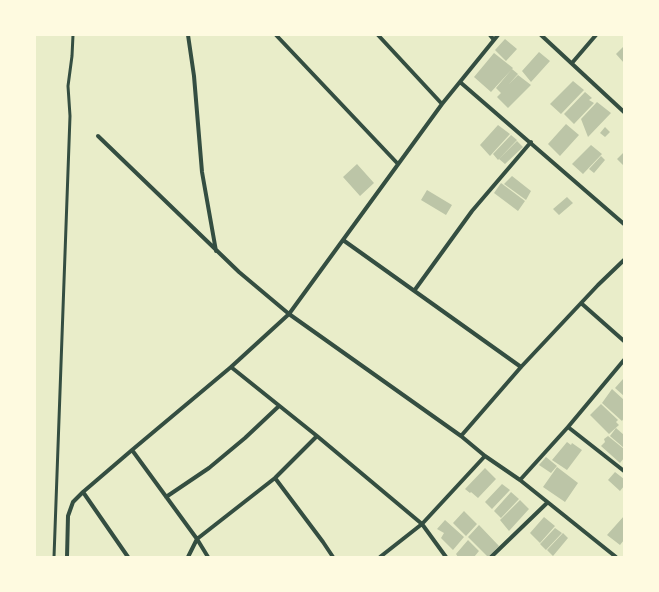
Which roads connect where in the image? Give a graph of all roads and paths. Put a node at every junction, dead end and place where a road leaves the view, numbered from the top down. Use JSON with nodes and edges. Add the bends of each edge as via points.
{"nodes":[{"id":1,"x":73,"y":35,"type":"edge"},
{"id":2,"x":188,"y":35,"type":"edge"},
{"id":3,"x":276,"y":35,"type":"edge"},
{"id":4,"x":378,"y":35,"type":"edge"},
{"id":5,"x":490,"y":35,"type":"edge"},
{"id":6,"x":498,"y":35,"type":"edge"},
{"id":7,"x":541,"y":35,"type":"edge"},
{"id":8,"x":596,"y":35,"type":"edge"},
{"id":9,"x":494,"y":40,"type":"junction"},
{"id":10,"x":572,"y":63,"type":"junction"},
{"id":11,"x":460,"y":82,"type":"junction"},
{"id":12,"x":442,"y":104,"type":"junction"},
{"id":13,"x":623,"y":110,"type":"edge"},
{"id":14,"x":98,"y":136,"type":"dead end"},
{"id":15,"x":531,"y":142,"type":"junction"},
{"id":16,"x":398,"y":164,"type":"junction"},
{"id":17,"x":624,"y":224,"type":"edge"},
{"id":18,"x":343,"y":240,"type":"junction"},
{"id":19,"x":216,"y":252,"type":"junction"},
{"id":20,"x":624,"y":260,"type":"edge"},
{"id":21,"x":414,"y":291,"type":"junction"},
{"id":22,"x":581,"y":302,"type":"junction"},
{"id":23,"x":289,"y":314,"type":"junction"},
{"id":24,"x":624,"y":341,"type":"edge"},
{"id":25,"x":624,"y":360,"type":"edge"},
{"id":26,"x":231,"y":367,"type":"junction"},
{"id":27,"x":521,"y":367,"type":"junction"},
{"id":28,"x":279,"y":406,"type":"junction"},
{"id":29,"x":568,"y":427,"type":"junction"},
{"id":30,"x":317,"y":436,"type":"junction"},
{"id":31,"x":460,"y":436,"type":"junction"},
{"id":32,"x":132,"y":450,"type":"junction"},
{"id":33,"x":484,"y":456,"type":"junction"},
{"id":34,"x":624,"y":471,"type":"edge"},
{"id":35,"x":275,"y":478,"type":"junction"},
{"id":36,"x":520,"y":480,"type":"junction"},
{"id":37,"x":83,"y":492,"type":"junction"},
{"id":38,"x":166,"y":497,"type":"junction"},
{"id":39,"x":547,"y":502,"type":"junction"},
{"id":40,"x":422,"y":524,"type":"junction"},
{"id":41,"x":197,"y":539,"type":"junction"},
{"id":42,"x":610,"y":553,"type":"junction"},
{"id":43,"x":54,"y":557,"type":"edge"},
{"id":44,"x":67,"y":557,"type":"edge"},
{"id":45,"x":128,"y":557,"type":"edge"},
{"id":46,"x":188,"y":557,"type":"edge"},
{"id":47,"x":208,"y":557,"type":"edge"},
{"id":48,"x":333,"y":557,"type":"edge"},
{"id":49,"x":380,"y":557,"type":"edge"},
{"id":50,"x":446,"y":557,"type":"edge"},
{"id":51,"x":491,"y":557,"type":"edge"},
{"id":52,"x":606,"y":557,"type":"edge"},
{"id":53,"x":616,"y":557,"type":"edge"}],
"edges":[{"from":1,"to":43,"type":"lane","via":[[68,86],[70,116]]},
{"from":2,"to":19,"type":"street","via":[[202,172]]},
{"from":3,"to":16,"type":"street"},
{"from":4,"to":12,"type":"street"},
{"from":5,"to":9,"type":"street"},
{"from":6,"to":9,"type":"street"},
{"from":7,"to":10,"type":"street"},
{"from":8,"to":10,"type":"street"},
{"from":9,"to":11,"type":"street"},
{"from":10,"to":13,"type":"street"},
{"from":11,"to":12,"type":"street"},
{"from":11,"to":15,"type":"street"},
{"from":12,"to":16,"type":"street"},
{"from":14,"to":19,"type":"street"},
{"from":15,"to":17,"type":"street"},
{"from":15,"to":21,"type":"street","via":[[472,211]]},
{"from":16,"to":18,"type":"street"},
{"from":18,"to":21,"type":"street"},
{"from":18,"to":23,"type":"street"},
{"from":19,"to":23,"type":"street"},
{"from":20,"to":22,"type":"street"},
{"from":21,"to":27,"type":"street"},
{"from":22,"to":24,"type":"street"},
{"from":22,"to":27,"type":"street"},
{"from":23,"to":26,"type":"street"},
{"from":23,"to":31,"type":"street"},
{"from":25,"to":29,"type":"street"},
{"from":26,"to":28,"type":"street"},
{"from":26,"to":32,"type":"street"},
{"from":27,"to":31,"type":"street"},
{"from":28,"to":30,"type":"street"},
{"from":28,"to":38,"type":"street","via":[[215,463]]},
{"from":29,"to":34,"type":"street"},
{"from":29,"to":36,"type":"street"},
{"from":30,"to":35,"type":"street"},
{"from":30,"to":40,"type":"street"},
{"from":31,"to":33,"type":"street"},
{"from":32,"to":37,"type":"street"},
{"from":32,"to":38,"type":"street"},
{"from":33,"to":36,"type":"street"},
{"from":33,"to":40,"type":"street"},
{"from":35,"to":41,"type":"street"},
{"from":35,"to":48,"type":"street"},
{"from":36,"to":39,"type":"street"},
{"from":37,"to":44,"type":"street","via":[[73,502],[68,516]]},
{"from":37,"to":45,"type":"street"},
{"from":38,"to":41,"type":"street"},
{"from":39,"to":42,"type":"street"},
{"from":39,"to":51,"type":"street"},
{"from":40,"to":49,"type":"street"},
{"from":40,"to":50,"type":"street"},
{"from":41,"to":46,"type":"street"},
{"from":41,"to":47,"type":"street"},
{"from":42,"to":52,"type":"street"},
{"from":42,"to":53,"type":"street"}]}
